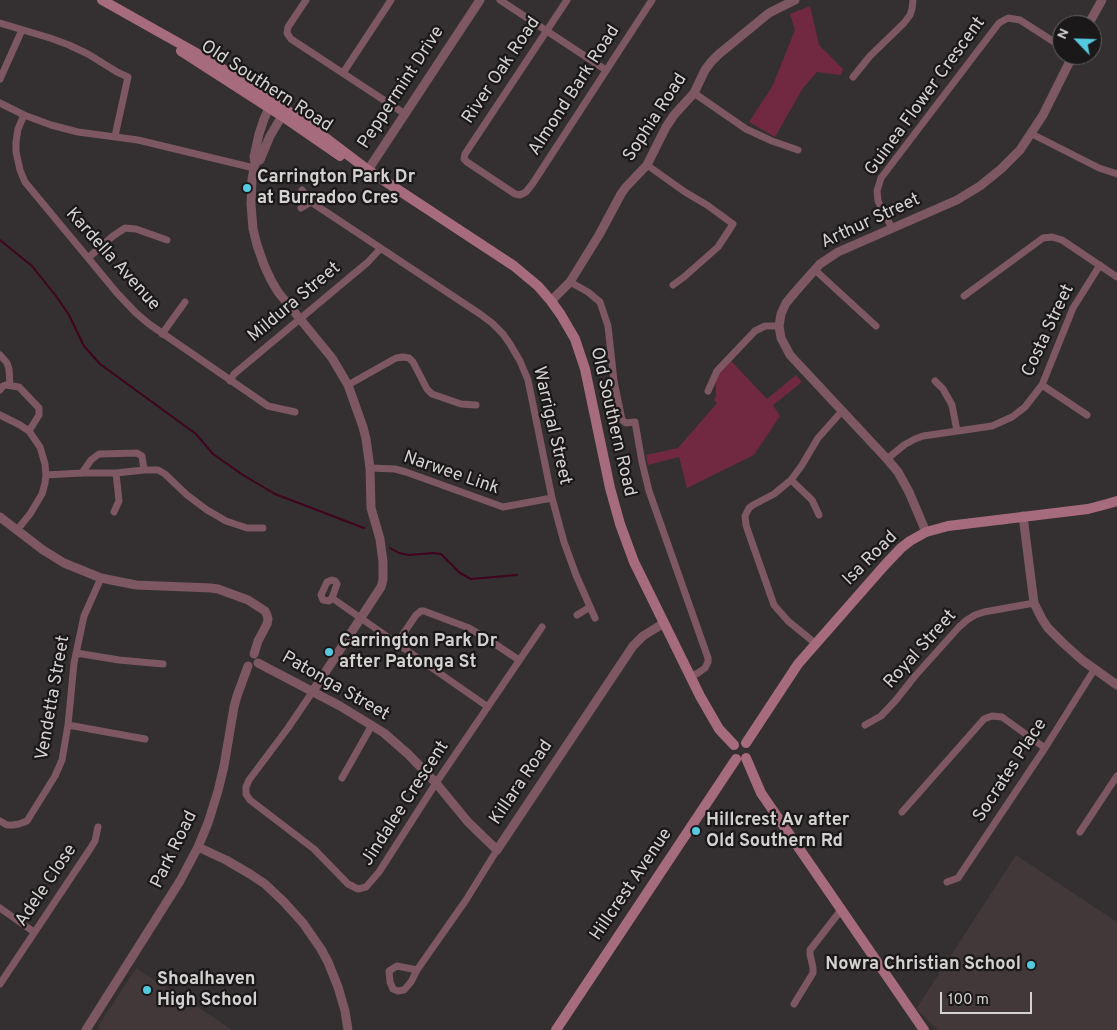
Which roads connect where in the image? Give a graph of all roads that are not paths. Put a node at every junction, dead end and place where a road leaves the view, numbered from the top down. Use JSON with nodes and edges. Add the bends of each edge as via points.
{"nodes":[{"id":1,"x":102,"y":0,"type":"edge"},
{"id":2,"x":306,"y":0,"type":"edge"},
{"id":3,"x":391,"y":0,"type":"edge"},
{"id":4,"x":480,"y":0,"type":"edge"},
{"id":5,"x":500,"y":0,"type":"edge"},
{"id":6,"x":568,"y":0,"type":"edge"},
{"id":7,"x":652,"y":0,"type":"edge"},
{"id":8,"x":795,"y":0,"type":"edge"},
{"id":9,"x":913,"y":0,"type":"edge"},
{"id":10,"x":1102,"y":0,"type":"edge"},
{"id":11,"x":1094,"y":15,"type":"edge"},
{"id":12,"x":0,"y":23,"type":"edge"},
{"id":13,"x":22,"y":30,"type":"junction"},
{"id":14,"x":547,"y":31,"type":"junction"},
{"id":15,"x":1052,"y":41,"type":"edge"},
{"id":16,"x":1068,"y":65,"type":"edge"},
{"id":17,"x":606,"y":70,"type":"junction"},
{"id":18,"x":343,"y":73,"type":"junction"},
{"id":19,"x":853,"y":77,"type":"dead end"},
{"id":20,"x":0,"y":79,"type":"edge"},
{"id":21,"x":694,"y":93,"type":"junction"},
{"id":22,"x":0,"y":103,"type":"edge"},
{"id":23,"x":273,"y":106,"type":"junction"},
{"id":24,"x":405,"y":114,"type":"junction"},
{"id":25,"x":24,"y":115,"type":"junction"},
{"id":26,"x":282,"y":116,"type":"junction"},
{"id":27,"x":1032,"y":134,"type":"junction"},
{"id":28,"x":115,"y":136,"type":"junction"},
{"id":29,"x":798,"y":150,"type":"dead end"},
{"id":30,"x":255,"y":165,"type":"junction"},
{"id":31,"x":647,"y":165,"type":"junction"},
{"id":32,"x":368,"y":170,"type":"junction"},
{"id":33,"x":1117,"y":174,"type":"edge"},
{"id":34,"x":302,"y":190,"type":"dead end"},
{"id":35,"x":520,"y":195,"type":"joint"},
{"id":36,"x":311,"y":202,"type":"junction"},
{"id":37,"x":301,"y":208,"type":"dead end"},
{"id":38,"x":892,"y":228,"type":"junction"},
{"id":39,"x":167,"y":240,"type":"dead end"},
{"id":40,"x":380,"y":249,"type":"junction"},
{"id":41,"x":88,"y":258,"type":"junction"},
{"id":42,"x":1100,"y":265,"type":"junction"},
{"id":43,"x":815,"y":270,"type":"junction"},
{"id":44,"x":1117,"y":276,"type":"edge"},
{"id":45,"x":570,"y":282,"type":"junction"},
{"id":46,"x":673,"y":285,"type":"dead end"},
{"id":47,"x":964,"y":296,"type":"dead end"},
{"id":48,"x":551,"y":301,"type":"junction"},
{"id":49,"x":185,"y":302,"type":"dead end"},
{"id":50,"x":300,"y":319,"type":"junction"},
{"id":51,"x":779,"y":326,"type":"junction"},
{"id":52,"x":876,"y":326,"type":"dead end"},
{"id":53,"x":162,"y":334,"type":"junction"},
{"id":54,"x":0,"y":355,"type":"edge"},
{"id":55,"x":230,"y":381,"type":"junction"},
{"id":56,"x":935,"y":381,"type":"dead end"},
{"id":57,"x":10,"y":385,"type":"junction"},
{"id":58,"x":348,"y":385,"type":"junction"},
{"id":59,"x":1042,"y":385,"type":"junction"},
{"id":60,"x":0,"y":390,"type":"edge"},
{"id":61,"x":708,"y":392,"type":"dead end"},
{"id":62,"x":476,"y":405,"type":"dead end"},
{"id":63,"x":842,"y":411,"type":"junction"},
{"id":64,"x":295,"y":412,"type":"dead end"},
{"id":65,"x":0,"y":415,"type":"edge"},
{"id":66,"x":1087,"y":415,"type":"dead end"},
{"id":67,"x":29,"y":431,"type":"junction"},
{"id":68,"x":957,"y":431,"type":"junction"},
{"id":69,"x":887,"y":459,"type":"junction"},
{"id":70,"x":370,"y":468,"type":"junction"},
{"id":71,"x":144,"y":470,"type":"junction"},
{"id":72,"x":82,"y":473,"type":"junction"},
{"id":73,"x":116,"y":473,"type":"junction"},
{"id":74,"x":46,"y":475,"type":"junction"},
{"id":75,"x":791,"y":480,"type":"junction"},
{"id":76,"x":552,"y":498,"type":"junction"},
{"id":77,"x":1117,"y":501,"type":"edge"},
{"id":78,"x":114,"y":512,"type":"dead end"},
{"id":79,"x":819,"y":515,"type":"dead end"},
{"id":80,"x":1023,"y":516,"type":"junction"},
{"id":81,"x":0,"y":517,"type":"edge"},
{"id":82,"x":263,"y":528,"type":"dead end"},
{"id":83,"x":17,"y":530,"type":"junction"},
{"id":84,"x":926,"y":532,"type":"junction"},
{"id":85,"x":101,"y":578,"type":"junction"},
{"id":86,"x":332,"y":598,"type":"dead end"},
{"id":87,"x":1034,"y":603,"type":"junction"},
{"id":88,"x":590,"y":607,"type":"junction"},
{"id":89,"x":577,"y":615,"type":"dead end"},
{"id":90,"x":360,"y":618,"type":"junction"},
{"id":91,"x":595,"y":618,"type":"dead end"},
{"id":92,"x":664,"y":623,"type":"junction"},
{"id":93,"x":542,"y":627,"type":"dead end"},
{"id":94,"x":397,"y":643,"type":"junction"},
{"id":95,"x":815,"y":643,"type":"junction"},
{"id":96,"x":76,"y":653,"type":"junction"},
{"id":97,"x":254,"y":654,"type":"junction"},
{"id":98,"x":520,"y":660,"type":"junction"},
{"id":99,"x":258,"y":663,"type":"junction"},
{"id":100,"x":163,"y":664,"type":"dead end"},
{"id":101,"x":248,"y":666,"type":"junction"},
{"id":102,"x":1094,"y":670,"type":"junction"},
{"id":103,"x":690,"y":677,"type":"junction"},
{"id":104,"x":1117,"y":686,"type":"edge"},
{"id":105,"x":313,"y":691,"type":"junction"},
{"id":106,"x":488,"y":707,"type":"junction"},
{"id":107,"x":68,"y":725,"type":"junction"},
{"id":108,"x":372,"y":725,"type":"junction"},
{"id":109,"x":865,"y":725,"type":"dead end"},
{"id":110,"x":145,"y":740,"type":"dead end"},
{"id":111,"x":746,"y":743,"type":"junction"},
{"id":112,"x":734,"y":745,"type":"junction"},
{"id":113,"x":1045,"y":748,"type":"junction"},
{"id":114,"x":741,"y":758,"type":"junction"},
{"id":115,"x":1117,"y":776,"type":"edge"},
{"id":116,"x":342,"y":778,"type":"dead end"},
{"id":117,"x":436,"y":783,"type":"junction"},
{"id":118,"x":902,"y":812,"type":"dead end"},
{"id":119,"x":0,"y":821,"type":"edge"},
{"id":120,"x":98,"y":827,"type":"dead end"},
{"id":121,"x":1080,"y":832,"type":"dead end"},
{"id":122,"x":198,"y":847,"type":"junction"},
{"id":123,"x":497,"y":850,"type":"junction"},
{"id":124,"x":948,"y":882,"type":"dead end"},
{"id":125,"x":0,"y":908,"type":"edge"},
{"id":126,"x":841,"y":910,"type":"junction"},
{"id":127,"x":34,"y":932,"type":"junction"},
{"id":128,"x":417,"y":970,"type":"dead end"},
{"id":129,"x":0,"y":984,"type":"edge"},
{"id":130,"x":794,"y":1004,"type":"dead end"},
{"id":131,"x":86,"y":1030,"type":"edge"},
{"id":132,"x":348,"y":1030,"type":"edge"},
{"id":133,"x":556,"y":1030,"type":"edge"},
{"id":134,"x":924,"y":1030,"type":"edge"}],
"edges":[{"from":1,"to":23,"type":"main road","name":"Old Southern Road","via":[[207,59]]},
{"from":2,"to":18,"type":"street","via":[[288,27],[288,36]]},
{"from":3,"to":18,"type":"street"},
{"from":4,"to":24,"type":"street","name":"Peppermint Drive"},
{"from":5,"to":14,"type":"street"},
{"from":6,"to":14,"type":"street","name":"River Oak Road"},
{"from":7,"to":17,"type":"street","name":"Almond Bark Road"},
{"from":8,"to":21,"type":"street","name":"Sophia Road","via":[[769,13],[719,54],[705,70]]},
{"from":9,"to":19,"type":"street","via":[[910,15],[904,23]]},
{"from":10,"to":11,"type":"street"},
{"from":12,"to":13,"type":"street"},
{"from":13,"to":20,"type":"street"},
{"from":13,"to":28,"type":"street","via":[[88,54],[128,76]]},
{"from":14,"to":17,"type":"street"},
{"from":14,"to":35,"type":"street","name":"River Oak Road","via":[[464,159]]},
{"from":15,"to":38,"type":"street","name":"Guinea Flower Crescent","via":[[1020,20],[1008,18],[998,23],[881,178],[878,201]]},
{"from":16,"to":27,"type":"street","name":"Arthur Street"},
{"from":17,"to":35,"type":"street","name":"Almond Bark Road","via":[[533,183]]},
{"from":18,"to":24,"type":"street"},
{"from":21,"to":29,"type":"street","via":[[746,129]]},
{"from":21,"to":31,"type":"street","name":"Sophia Road","via":[[666,127]]},
{"from":22,"to":25,"type":"street"},
{"from":23,"to":26,"type":"main road","name":"Old Southern Road"},
{"from":23,"to":30,"type":"street","via":[[262,123]]},
{"from":23,"to":32,"type":"main road","name":"Old Southern Road","via":[[319,132]]},
{"from":24,"to":32,"type":"street","name":"Peppermint Drive"},
{"from":25,"to":28,"type":"street","via":[[78,132]]},
{"from":25,"to":41,"type":"street","name":"Kardella Avenue","via":[[18,129],[16,152],[25,182]]},
{"from":26,"to":30,"type":"street"},
{"from":26,"to":32,"type":"main road","name":"Old Southern Road","via":[[350,163]]},
{"from":27,"to":33,"type":"street"},
{"from":27,"to":38,"type":"street","name":"Arthur Street","via":[[1020,150],[980,186],[934,211]]},
{"from":28,"to":30,"type":"street"},
{"from":30,"to":50,"type":"street","via":[[251,204],[257,245],[271,280]]},
{"from":31,"to":45,"type":"street","name":"Sophia Road","via":[[626,186]]},
{"from":31,"to":46,"type":"street","via":[[733,224],[718,247]]},
{"from":32,"to":48,"type":"main road","name":"Old Southern Road","via":[[514,266]]},
{"from":34,"to":36,"type":"street","name":"Warrigal Street"},
{"from":36,"to":37,"type":"street"},
{"from":36,"to":40,"type":"street","name":"Warrigal Street"},
{"from":38,"to":43,"type":"street","name":"Arthur Street","via":[[838,252]]},
{"from":39,"to":41,"type":"street","via":[[125,228]]},
{"from":40,"to":50,"type":"street","name":"Mildura Street"},
{"from":40,"to":76,"type":"street","name":"Warrigal Street","via":[[480,314],[510,344],[528,380]]},
{"from":41,"to":53,"type":"street","name":"Kardella Avenue","via":[[129,307]]},
{"from":42,"to":44,"type":"street"},
{"from":42,"to":47,"type":"street","via":[[1062,240],[1043,238]]},
{"from":42,"to":59,"type":"street","name":"Costa Street","via":[[1070,314]]},
{"from":43,"to":51,"type":"street","name":"Arthur Street","via":[[786,303]]},
{"from":43,"to":52,"type":"street"},
{"from":45,"to":48,"type":"street","name":"Sophia Road"},
{"from":45,"to":103,"type":"street","name":"Old Southern Road","via":[[600,302],[608,326],[622,420],[635,422],[649,491],[708,658],[705,668]]},
{"from":48,"to":92,"type":"main road","name":"Old Southern Road","via":[[580,352],[620,524],[634,562]]},
{"from":49,"to":53,"type":"street"},
{"from":50,"to":55,"type":"street","name":"Mildura Street","via":[[234,374]]},
{"from":50,"to":58,"type":"street","via":[[332,358]]},
{"from":51,"to":61,"type":"street","via":[[765,326],[755,331],[717,372]]},
{"from":51,"to":63,"type":"street","via":[[790,355]]},
{"from":53,"to":55,"type":"street","name":"Kardella Avenue"},
{"from":54,"to":57,"type":"street","via":[[9,369]]},
{"from":55,"to":64,"type":"street","name":"Kardella Avenue","via":[[268,406]]},
{"from":56,"to":68,"type":"street","via":[[952,405]]},
{"from":57,"to":60,"type":"street"},
{"from":57,"to":67,"type":"street","via":[[23,389],[39,408],[39,415]]},
{"from":58,"to":62,"type":"street","via":[[403,356],[409,358],[432,394],[461,404]]},
{"from":58,"to":70,"type":"street","via":[[363,427]]},
{"from":59,"to":66,"type":"street"},
{"from":59,"to":68,"type":"street","name":"Costa Street","via":[[1025,407],[1006,421],[985,428]]},
{"from":63,"to":69,"type":"street"},
{"from":63,"to":75,"type":"street","via":[[818,438]]},
{"from":65,"to":67,"type":"street"},
{"from":67,"to":74,"type":"street","via":[[40,447]]},
{"from":68,"to":69,"type":"street","name":"Costa Street","via":[[915,439]]},
{"from":69,"to":84,"type":"street","via":[[904,481]]},
{"from":70,"to":76,"type":"street","name":"Narwee Link","via":[[406,472],[502,507]]},
{"from":70,"to":90,"type":"street","via":[[370,500],[384,567],[381,587]]},
{"from":71,"to":72,"type":"street","via":[[142,456],[137,453],[99,454]]},
{"from":71,"to":73,"type":"street"},
{"from":71,"to":82,"type":"street","via":[[158,470],[165,474],[187,496],[226,521],[246,528]]},
{"from":72,"to":73,"type":"street"},
{"from":72,"to":74,"type":"street"},
{"from":73,"to":78,"type":"street","via":[[119,501]]},
{"from":74,"to":83,"type":"street","via":[[42,494]]},
{"from":75,"to":79,"type":"street","via":[[812,500]]},
{"from":75,"to":95,"type":"street","via":[[749,508],[745,521],[774,605]]},
{"from":76,"to":88,"type":"street","name":"Warrigal Street","via":[[571,564]]},
{"from":77,"to":80,"type":"main road","name":"Isa Road","via":[[1088,509]]},
{"from":80,"to":84,"type":"main road","name":"Isa Road"},
{"from":80,"to":87,"type":"street"},
{"from":81,"to":83,"type":"street"},
{"from":83,"to":85,"type":"street","via":[[64,563]]},
{"from":84,"to":95,"type":"main road","name":"Isa Road","via":[[901,548]]},
{"from":85,"to":96,"type":"street","name":"Vendetta Street","via":[[84,616]]},
{"from":85,"to":97,"type":"street","via":[[136,585],[218,589],[248,600],[267,615],[267,624]]},
{"from":86,"to":90,"type":"street"},
{"from":87,"to":102,"type":"street","via":[[1048,628]]},
{"from":87,"to":109,"type":"street","name":"Royal Street","via":[[984,612],[967,620],[881,716]]},
{"from":88,"to":89,"type":"street"},
{"from":88,"to":91,"type":"street","name":"Warrigal Street"},
{"from":90,"to":94,"type":"street"},
{"from":90,"to":105,"type":"street"},
{"from":92,"to":103,"type":"main road","name":"Old Southern Road"},
{"from":92,"to":123,"type":"street","name":"Killara Road","via":[[642,636],[633,646]]},
{"from":93,"to":98,"type":"street","name":"Jindalee Crescent"},
{"from":94,"to":98,"type":"street","via":[[416,616],[424,611],[469,628]]},
{"from":94,"to":106,"type":"street"},
{"from":95,"to":111,"type":"main road","name":"Isa Road"},
{"from":96,"to":100,"type":"street"},
{"from":96,"to":107,"type":"street","name":"Vendetta Street"},
{"from":97,"to":99,"type":"street"},
{"from":97,"to":101,"type":"street","via":[[246,656]]},
{"from":98,"to":106,"type":"street","name":"Jindalee Crescent"},
{"from":99,"to":101,"type":"street","via":[[254,667]]},
{"from":99,"to":105,"type":"street","name":"Patonga Street"},
{"from":101,"to":122,"type":"street","name":"Park Road","via":[[234,707],[218,791]]},
{"from":102,"to":104,"type":"street"},
{"from":102,"to":113,"type":"street","name":"Socrates Place"},
{"from":103,"to":112,"type":"main road","name":"Old Southern Road","via":[[719,729]]},
{"from":105,"to":108,"type":"street","name":"Patonga Street"},
{"from":105,"to":117,"type":"street","name":"Jindalee Crescent","via":[[249,780],[246,794],[314,849],[348,884],[358,888],[370,885]]},
{"from":106,"to":117,"type":"street","name":"Jindalee Crescent"},
{"from":107,"to":110,"type":"street"},
{"from":107,"to":119,"type":"street","name":"Vendetta Street","via":[[62,760],[27,820],[13,825]]},
{"from":108,"to":116,"type":"street"},
{"from":108,"to":117,"type":"street","name":"Patonga Street","via":[[408,754]]},
{"from":111,"to":112,"type":"main road"},
{"from":111,"to":114,"type":"main road","via":[[750,750],[748,756]]},
{"from":112,"to":114,"type":"main road","via":[[732,752]]},
{"from":113,"to":118,"type":"street","via":[[1002,717],[984,718]]},
{"from":113,"to":124,"type":"street","name":"Socrates Place","via":[[958,878]]},
{"from":114,"to":126,"type":"main road","via":[[761,793]]},
{"from":114,"to":133,"type":"main road","name":"Hillcrest Avenue"},
{"from":115,"to":121,"type":"street"},
{"from":117,"to":123,"type":"street","name":"Patonga Street","via":[[468,822]]},
{"from":120,"to":127,"type":"street","name":"Adele Close","via":[[90,849]]},
{"from":122,"to":131,"type":"street","name":"Park Road"},
{"from":122,"to":132,"type":"street","via":[[265,884],[303,923],[328,962]]},
{"from":123,"to":128,"type":"street","name":"Killara Road"},
{"from":125,"to":127,"type":"street"},
{"from":126,"to":130,"type":"street","via":[[810,950],[812,973]]},
{"from":126,"to":134,"type":"main road"},
{"from":127,"to":129,"type":"street","name":"Adele Close"}]}
